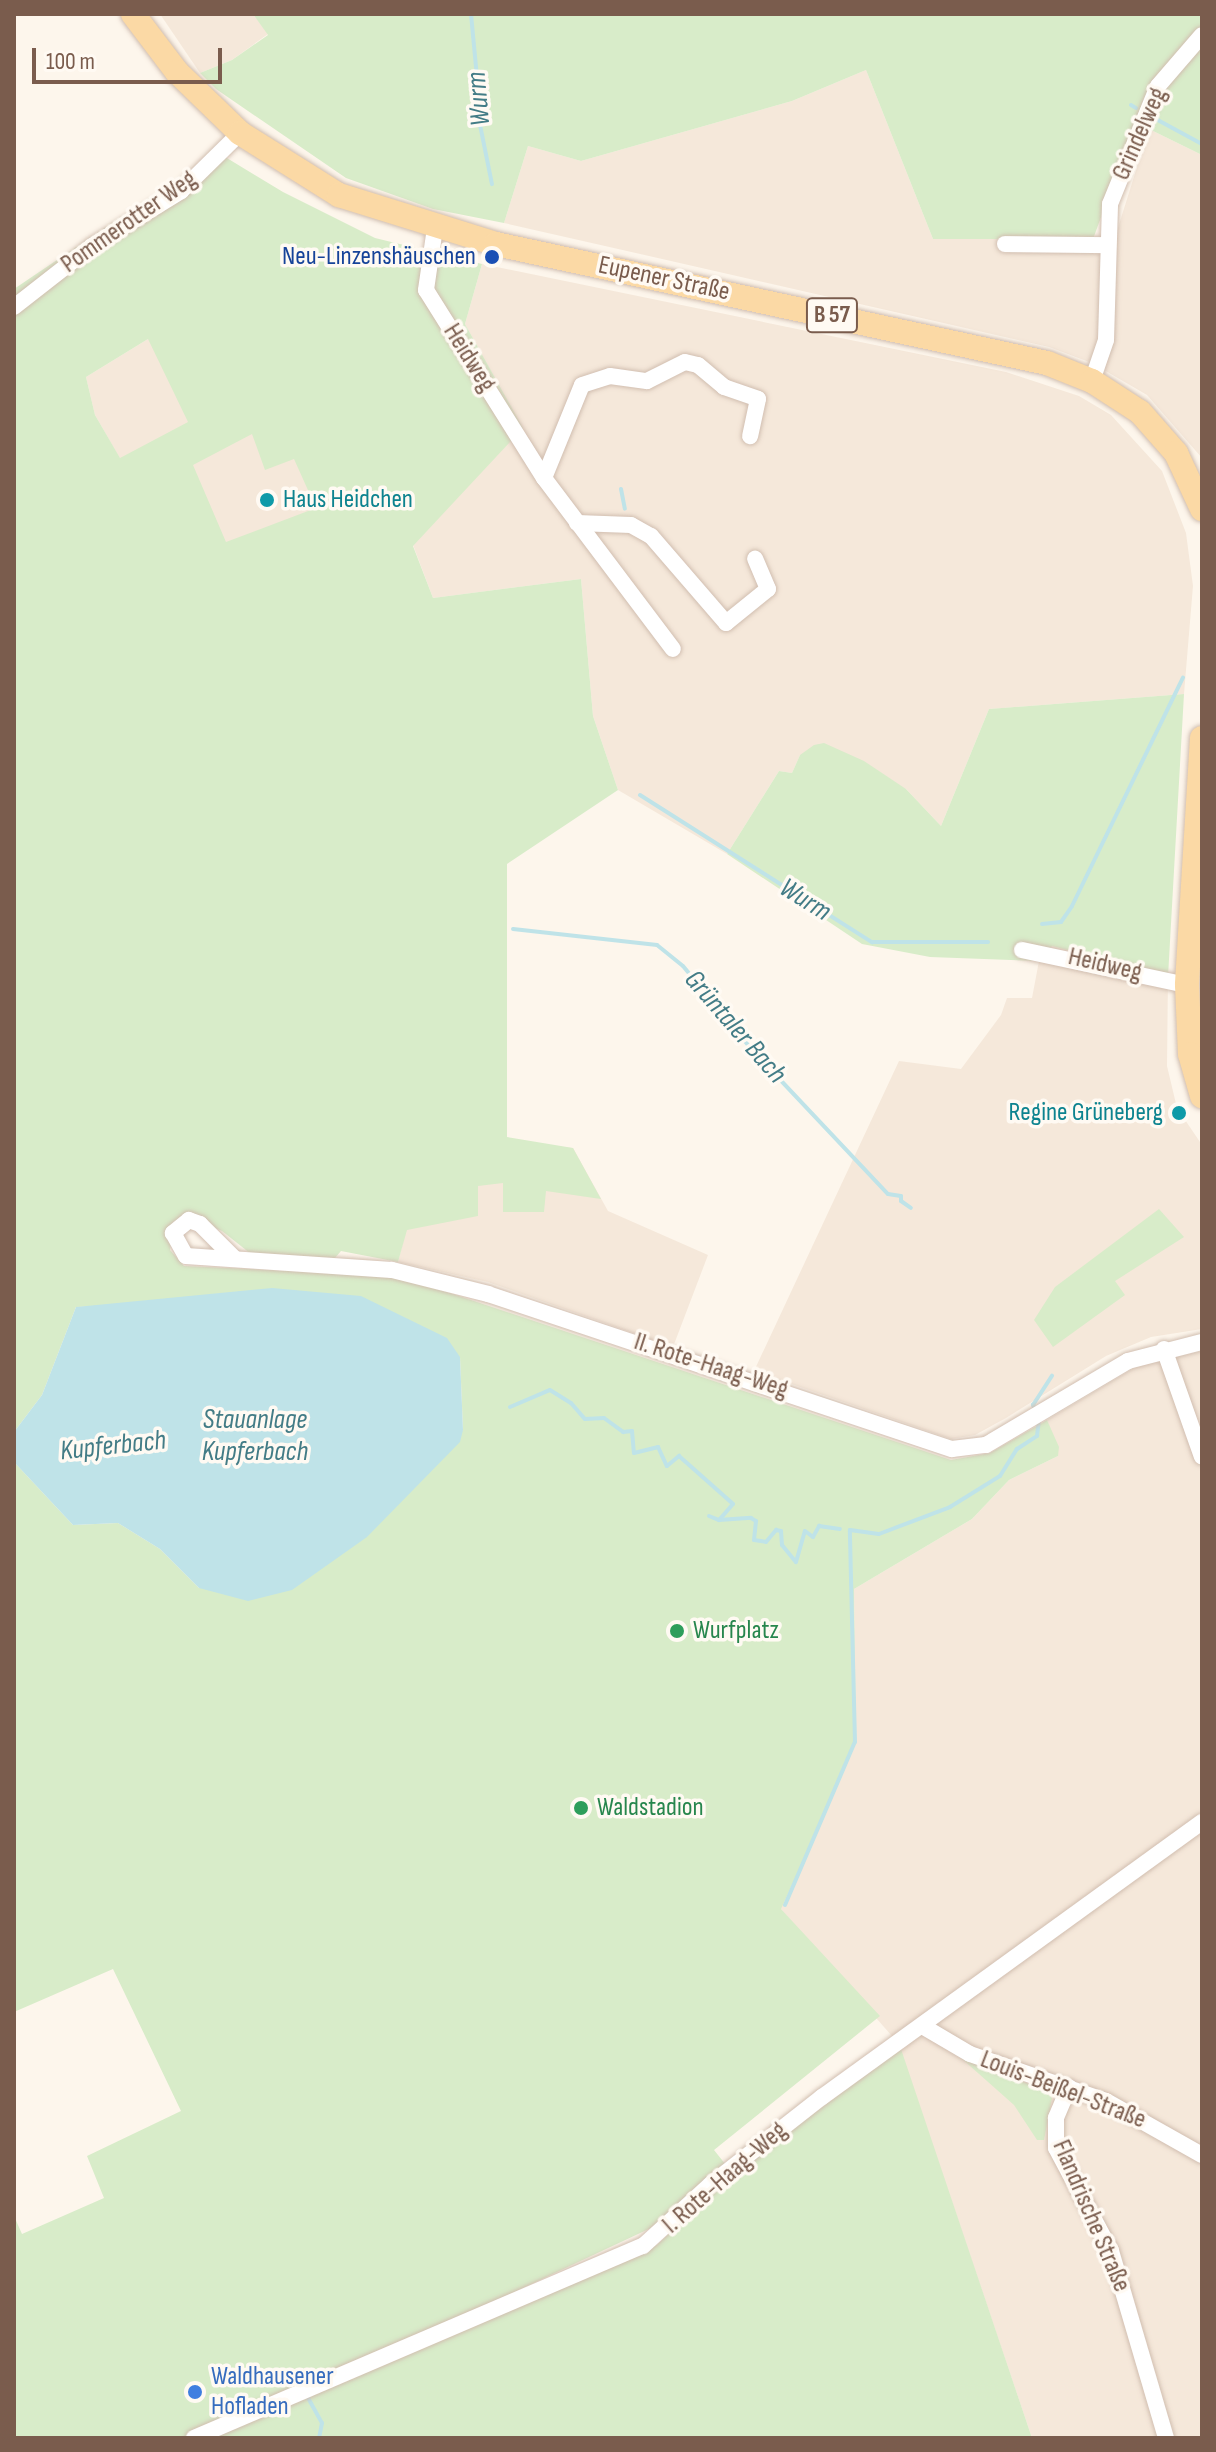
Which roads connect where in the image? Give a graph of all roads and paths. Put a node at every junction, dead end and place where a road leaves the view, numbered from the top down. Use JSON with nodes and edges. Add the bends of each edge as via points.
{"nodes":[{"id":1,"x":133,"y":14,"type":"edge"},
{"id":2,"x":1202,"y":35,"type":"edge"},
{"id":3,"x":240,"y":133,"type":"junction"},
{"id":4,"x":435,"y":228,"type":"junction"},
{"id":5,"x":1005,"y":244,"type":"dead end"},
{"id":6,"x":1106,"y":245,"type":"junction"},
{"id":7,"x":14,"y":307,"type":"edge"},
{"id":8,"x":1092,"y":381,"type":"junction"},
{"id":9,"x":750,"y":436,"type":"dead end"},
{"id":10,"x":544,"y":478,"type":"junction"},
{"id":11,"x":1202,"y":509,"type":"edge"},
{"id":12,"x":577,"y":523,"type":"junction"},
{"id":13,"x":755,"y":559,"type":"dead end"},
{"id":14,"x":673,"y":649,"type":"dead end"},
{"id":15,"x":1202,"y":738,"type":"edge"},
{"id":16,"x":1022,"y":950,"type":"dead end"},
{"id":17,"x":1187,"y":985,"type":"junction"},
{"id":18,"x":1202,"y":1096,"type":"edge"},
{"id":19,"x":234,"y":1258,"type":"dead end"},
{"id":20,"x":1202,"y":1342,"type":"edge"},
{"id":21,"x":1164,"y":1349,"type":"junction"},
{"id":22,"x":1202,"y":1457,"type":"edge"},
{"id":23,"x":1202,"y":1822,"type":"edge"},
{"id":24,"x":924,"y":2027,"type":"junction"},
{"id":25,"x":1069,"y":2087,"type":"junction"},
{"id":26,"x":1202,"y":2155,"type":"edge"},
{"id":27,"x":194,"y":2438,"type":"edge"},
{"id":28,"x":1166,"y":2438,"type":"edge"}],
"edges":[{"from":1,"to":3,"type":"main road","name":"Eupener Straße","number":"B 57","via":[[177,72]]},
{"from":2,"to":6,"type":"street","name":"Grindelweg","via":[[1158,86],[1146,112],[1110,204]]},
{"from":3,"to":4,"type":"main road","name":"Eupener Straße","number":"B 57","via":[[339,195]]},
{"from":3,"to":7,"type":"street","name":"Pommerotter Weg","via":[[181,191],[92,246]]},
{"from":4,"to":8,"type":"main road","name":"Eupener Straße","number":"B 57","via":[[1008,353]]},
{"from":4,"to":10,"type":"street","name":"Heidweg","via":[[426,290]]},
{"from":5,"to":6,"type":"street"},
{"from":6,"to":8,"type":"street","name":"Grindelweg","via":[[1106,340]]},
{"from":8,"to":11,"type":"main road","name":"Eupener Straße","number":"B 57","via":[[1160,432],[1191,479]]},
{"from":9,"to":10,"type":"street","via":[[758,399],[724,387],[698,365],[685,362],[647,381],[610,376],[582,385]]},
{"from":10,"to":12,"type":"street","name":"Heidweg"},
{"from":12,"to":13,"type":"street","via":[[620,524],[651,536],[726,623],[768,589]]},
{"from":12,"to":14,"type":"street","name":"Heidweg"},
{"from":15,"to":17,"type":"main road"},
{"from":16,"to":17,"type":"street","name":"Heidweg"},
{"from":17,"to":18,"type":"main road","via":[[1190,1054]]},
{"from":19,"to":21,"type":"street","name":"II. Rote-Haag-Weg","via":[[392,1270],[488,1294],[952,1449],[986,1445],[1128,1361]]},
{"from":20,"to":21,"type":"street","name":"II. Rote-Haag-Weg"},
{"from":21,"to":22,"type":"street"},
{"from":23,"to":24,"type":"street","name":"I. Rote-Haag-Weg"},
{"from":24,"to":25,"type":"street","name":"Louis-Beißel-Straße","via":[[970,2054]]},
{"from":24,"to":27,"type":"street","name":"I. Rote-Haag-Weg","via":[[822,2097],[711,2184],[643,2246]]},
{"from":25,"to":26,"type":"street","name":"Louis-Beißel-Straße","via":[[1169,2132]]},
{"from":25,"to":28,"type":"street","name":"Flandrische Straße","via":[[1056,2118],[1056,2148],[1111,2251]]}]}
